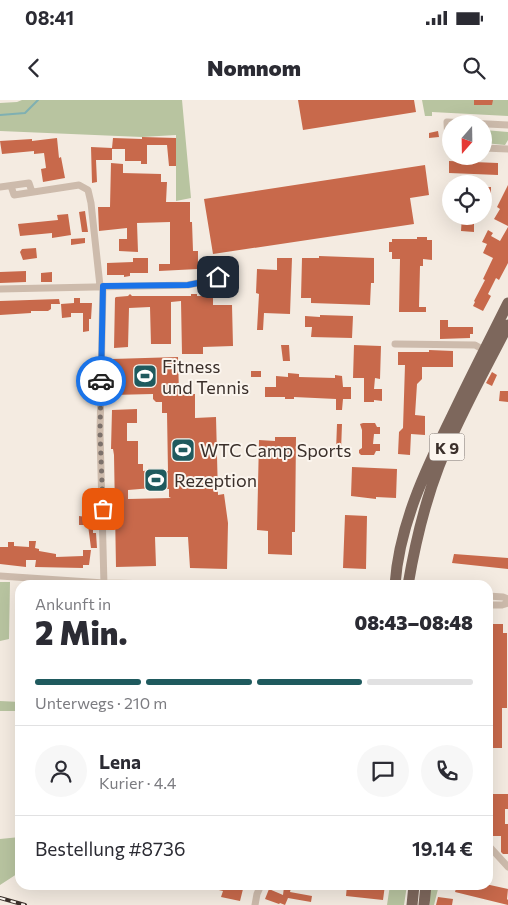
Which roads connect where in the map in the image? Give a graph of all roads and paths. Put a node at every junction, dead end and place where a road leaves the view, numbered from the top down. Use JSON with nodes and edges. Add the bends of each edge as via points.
{"nodes":[{"id":1,"x":492,"y":124,"type":"edge"},
{"id":2,"x":508,"y":125,"type":"edge"},
{"id":3,"x":492,"y":148,"type":"edge"},
{"id":4,"x":508,"y":148,"type":"edge"},
{"id":5,"x":0,"y":187,"type":"edge"},
{"id":6,"x":218,"y":277,"type":"dead end"},
{"id":7,"x":102,"y":286,"type":"junction"},
{"id":8,"x":0,"y":289,"type":"edge"},
{"id":9,"x":508,"y":303,"type":"edge"},
{"id":10,"x":508,"y":325,"type":"edge"},
{"id":11,"x":395,"y":344,"type":"dead end"},
{"id":12,"x":484,"y":350,"type":"junction"},
{"id":13,"x":0,"y":576,"type":"edge"},
{"id":14,"x":52,"y":580,"type":"edge"},
{"id":15,"x":104,"y":580,"type":"edge"},
{"id":16,"x":396,"y":580,"type":"edge"},
{"id":17,"x":409,"y":580,"type":"edge"},
{"id":18,"x":493,"y":596,"type":"edge"},
{"id":19,"x":508,"y":601,"type":"edge"},
{"id":20,"x":493,"y":605,"type":"edge"},
{"id":21,"x":493,"y":850,"type":"edge"},
{"id":22,"x":508,"y":867,"type":"edge"},
{"id":23,"x":258,"y":890,"type":"edge"},
{"id":24,"x":414,"y":890,"type":"edge"},
{"id":25,"x":426,"y":890,"type":"edge"},
{"id":26,"x":255,"y":905,"type":"edge"},
{"id":27,"x":412,"y":905,"type":"edge"},
{"id":28,"x":424,"y":905,"type":"edge"}],
"edges":[{"from":1,"to":2,"type":"street"},
{"from":3,"to":4,"type":"street"},
{"from":5,"to":7,"type":"street","via":[[29,183],[32,192],[79,185],[88,190]]},
{"from":6,"to":7,"type":"street","via":[[188,285]]},
{"from":7,"to":8,"type":"street"},
{"from":7,"to":15,"type":"street","via":[[100,432]]},
{"from":9,"to":12,"type":"main road","number":"K 9"},
{"from":10,"to":17,"type":"main road","number":"K 9","via":[[459,419],[439,466],[418,533]]},
{"from":11,"to":12,"type":"street","via":[[475,345]]},
{"from":12,"to":16,"type":"main road","number":"K 9","via":[[417,494],[404,536]]},
{"from":13,"to":14,"type":"street"},
{"from":18,"to":19,"type":"street"},
{"from":19,"to":20,"type":"street"},
{"from":21,"to":22,"type":"street"},
{"from":23,"to":26,"type":"street"},
{"from":24,"to":27,"type":"main road"},
{"from":25,"to":28,"type":"main road"}]}
